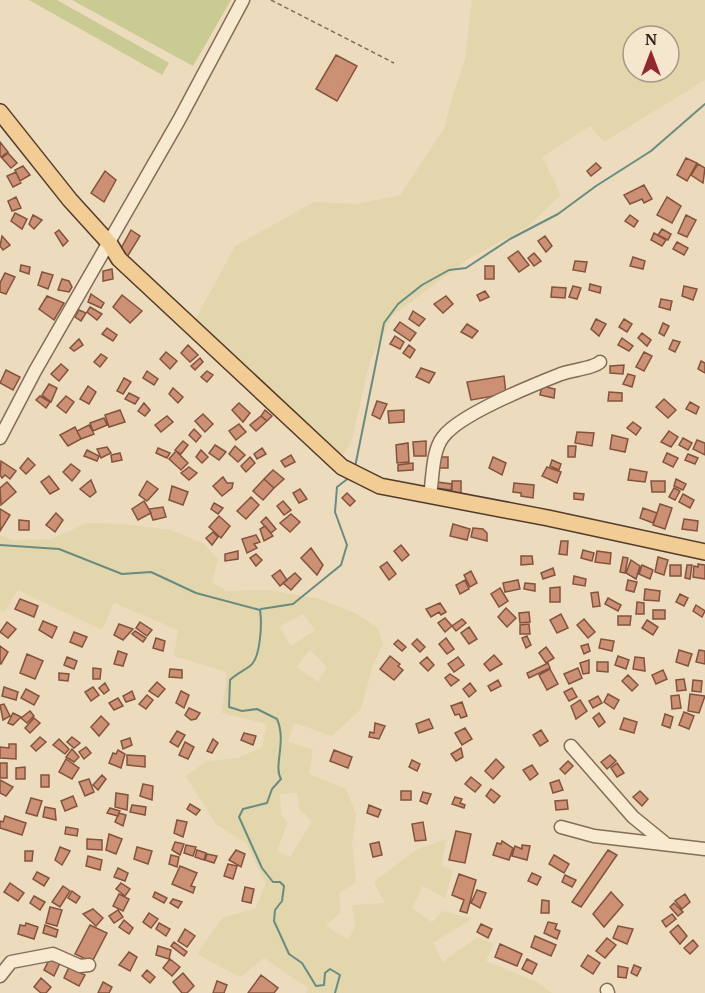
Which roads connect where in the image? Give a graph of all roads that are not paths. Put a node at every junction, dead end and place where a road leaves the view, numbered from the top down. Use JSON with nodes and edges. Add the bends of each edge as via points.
{"nodes":[{"id":1,"x":243,"y":0,"type":"edge"},
{"id":2,"x":0,"y":112,"type":"edge"},
{"id":3,"x":110,"y":244,"type":"junction"},
{"id":4,"x":600,"y":362,"type":"dead end"},
{"id":5,"x":0,"y":438,"type":"edge"},
{"id":6,"x":430,"y":495,"type":"junction"},
{"id":7,"x":705,"y":552,"type":"edge"},
{"id":8,"x":571,"y":746,"type":"dead end"},
{"id":9,"x":633,"y":817,"type":"junction"},
{"id":10,"x":561,"y":827,"type":"dead end"},
{"id":11,"x":626,"y":838,"type":"junction"},
{"id":12,"x":665,"y":843,"type":"junction"},
{"id":13,"x":705,"y":849,"type":"edge"},
{"id":14,"x":89,"y":966,"type":"dead end"},
{"id":15,"x":0,"y":976,"type":"edge"}],
"edges":[{"from":1,"to":3,"type":"street"},
{"from":2,"to":3,"type":"main road"},
{"from":3,"to":5,"type":"street"},
{"from":3,"to":6,"type":"main road","via":[[119,259],[342,466],[380,486]]},
{"from":4,"to":6,"type":"street","via":[[559,374],[459,423],[437,448]]},
{"from":6,"to":7,"type":"main road"},
{"from":8,"to":9,"type":"street"},
{"from":9,"to":11,"type":"street"},
{"from":9,"to":12,"type":"street"},
{"from":10,"to":11,"type":"street","via":[[594,836]]},
{"from":11,"to":12,"type":"street"},
{"from":12,"to":13,"type":"street"},
{"from":14,"to":15,"type":"street","via":[[80,966],[58,954],[44,955],[11,962]]}]}
